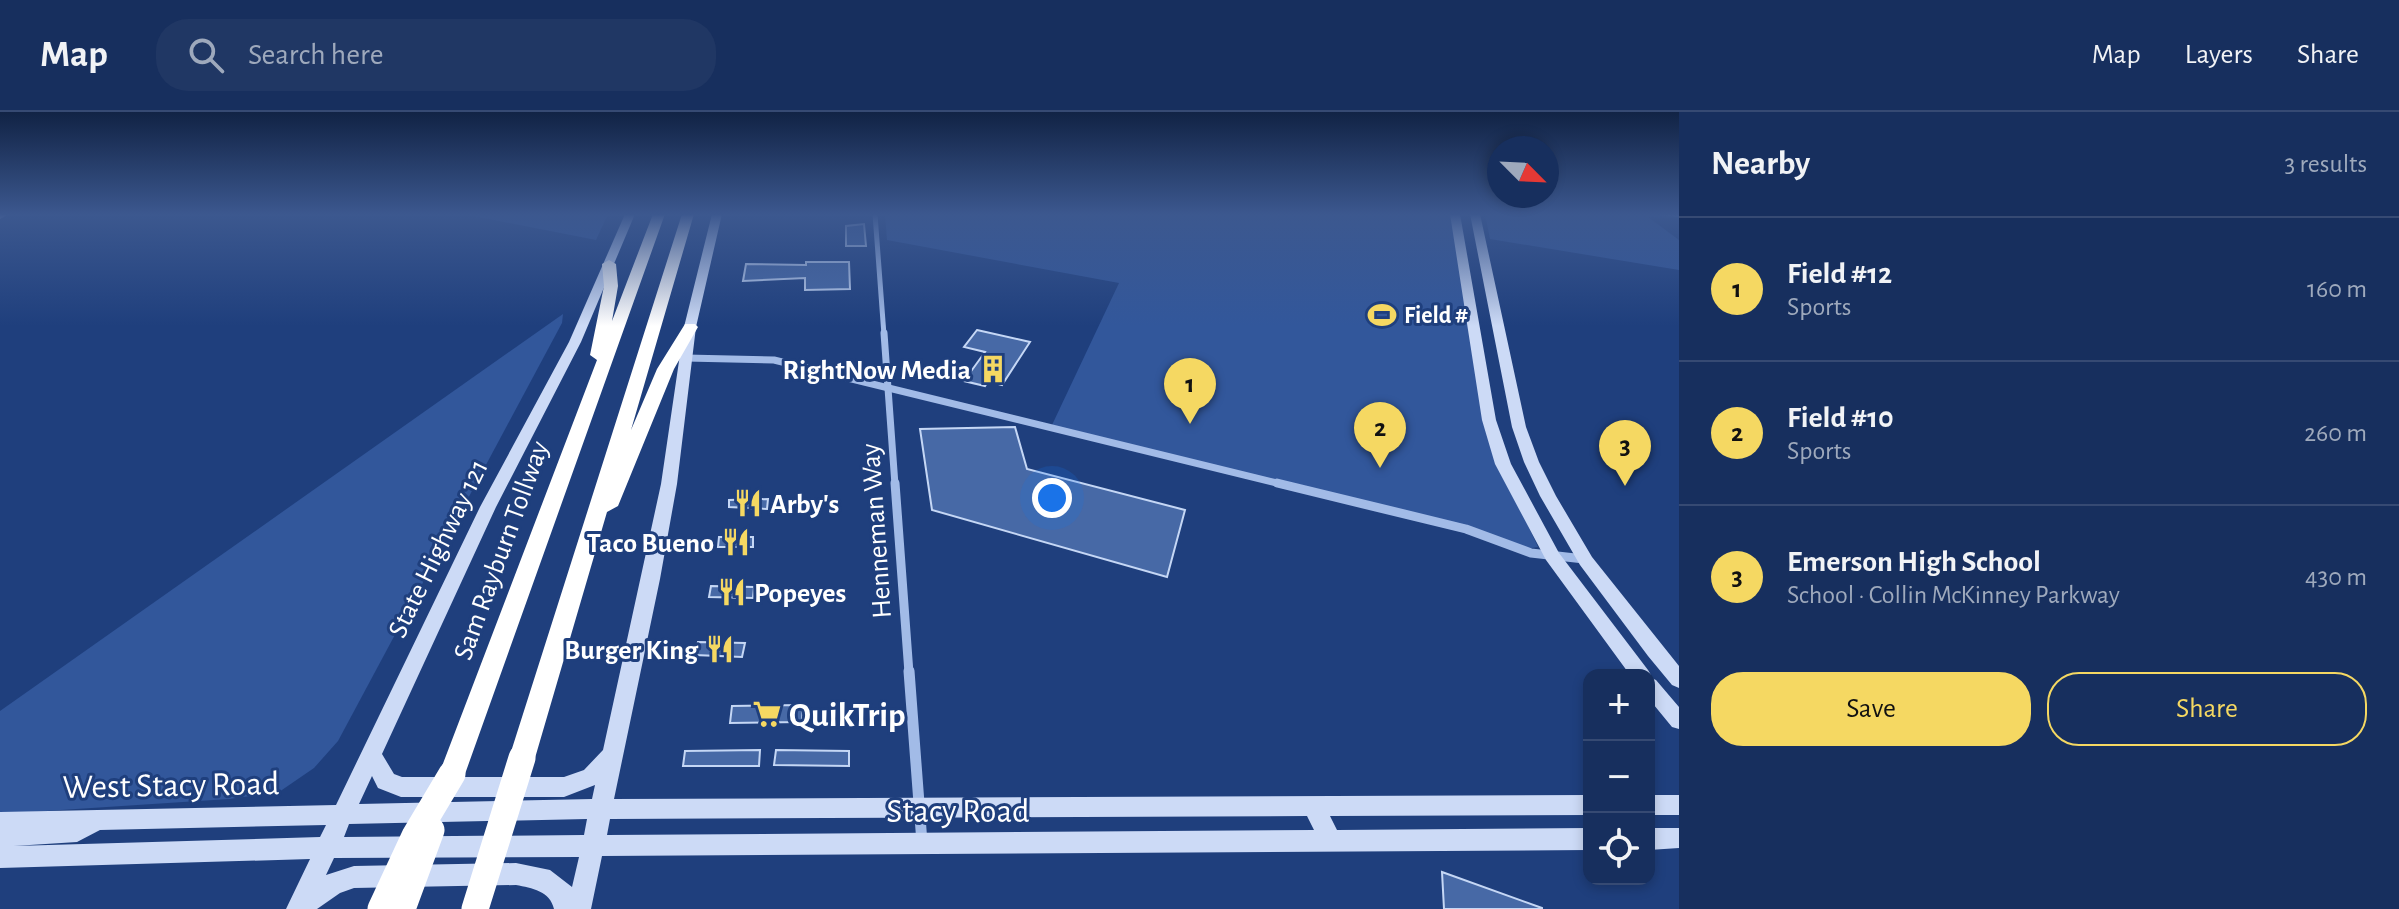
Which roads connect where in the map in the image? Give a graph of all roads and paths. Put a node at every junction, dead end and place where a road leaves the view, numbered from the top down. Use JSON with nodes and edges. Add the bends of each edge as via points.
{"nodes":[{"id":1,"x":614,"y":251,"type":"edge"},
{"id":2,"x":645,"y":251,"type":"edge"},
{"id":3,"x":677,"y":251,"type":"edge"},
{"id":4,"x":708,"y":251,"type":"edge"},
{"id":5,"x":878,"y":251,"type":"edge"},
{"id":6,"x":1461,"y":251,"type":"edge"},
{"id":7,"x":1482,"y":251,"type":"edge"},
{"id":8,"x":609,"y":264,"type":"junction"},
{"id":9,"x":690,"y":327,"type":"junction"},
{"id":10,"x":686,"y":358,"type":"junction"},
{"id":11,"x":600,"y":373,"type":"junction"},
{"id":12,"x":1482,"y":382,"type":"junction"},
{"id":13,"x":888,"y":387,"type":"junction"},
{"id":14,"x":1510,"y":388,"type":"junction"},
{"id":15,"x":585,"y":552,"type":"junction"},
{"id":16,"x":1552,"y":556,"type":"junction"},
{"id":17,"x":1584,"y":559,"type":"junction"},
{"id":18,"x":1637,"y":669,"type":"edge"},
{"id":19,"x":1679,"y":680,"type":"edge"},
{"id":20,"x":1655,"y":692,"type":"edge"},
{"id":21,"x":1679,"y":721,"type":"edge"},
{"id":22,"x":614,"y":751,"type":"junction"},
{"id":23,"x":372,"y":757,"type":"junction"},
{"id":24,"x":454,"y":767,"type":"junction"},
{"id":25,"x":1583,"y":805,"type":"edge"},
{"id":26,"x":1655,"y":805,"type":"edge"},
{"id":27,"x":1679,"y":805,"type":"edge"},
{"id":28,"x":919,"y":806,"type":"junction"},
{"id":29,"x":1314,"y":806,"type":"junction"},
{"id":30,"x":601,"y":809,"type":"junction"},
{"id":31,"x":344,"y":814,"type":"junction"},
{"id":32,"x":97,"y":819,"type":"junction"},
{"id":33,"x":0,"y":822,"type":"edge"},
{"id":34,"x":0,"y":836,"type":"edge"},
{"id":35,"x":1679,"y":838,"type":"edge"},
{"id":36,"x":1583,"y":839,"type":"edge"},
{"id":37,"x":1655,"y":839,"type":"edge"},
{"id":38,"x":1330,"y":841,"type":"junction"},
{"id":39,"x":922,"y":844,"type":"junction"},
{"id":40,"x":328,"y":848,"type":"junction"},
{"id":41,"x":593,"y":848,"type":"junction"},
{"id":42,"x":0,"y":857,"type":"edge"},
{"id":43,"x":298,"y":908,"type":"edge"},
{"id":44,"x":381,"y":909,"type":"edge"},
{"id":45,"x":402,"y":909,"type":"edge"},
{"id":46,"x":475,"y":909,"type":"edge"},
{"id":47,"x":566,"y":909,"type":"edge"},
{"id":48,"x":579,"y":909,"type":"edge"}],
"edges":[{"from":1,"to":8,"type":"main road","name":"State Highway 121"},
{"from":2,"to":11,"type":"highway","name":"Sam Rayburn Tollway"},
{"from":3,"to":15,"type":"highway"},
{"from":4,"to":9,"type":"main road"},
{"from":5,"to":13,"type":"street","name":"Henneman Way"},
{"from":6,"to":12,"type":"main road"},
{"from":7,"to":14,"type":"main road"},
{"from":8,"to":11,"type":"highway","via":[[611,286],[597,348]]},
{"from":8,"to":23,"type":"main road","name":"State Highway 121"},
{"from":9,"to":10,"type":"main road"},
{"from":9,"to":15,"type":"highway","via":[[674,349],[630,464]]},
{"from":10,"to":13,"type":"street","via":[[750,357]]},
{"from":10,"to":22,"type":"main road","via":[[669,484]]},
{"from":11,"to":24,"type":"highway","name":"Sam Rayburn Tollway"},
{"from":12,"to":14,"type":"main road"},
{"from":12,"to":16,"type":"main road","via":[[1503,464]]},
{"from":13,"to":16,"type":"street","via":[[1466,529]]},
{"from":13,"to":28,"type":"street","name":"Henneman Way"},
{"from":14,"to":17,"type":"main road","via":[[1530,462]]},
{"from":15,"to":46,"type":"highway","bridge":true},
{"from":16,"to":17,"type":"street"},
{"from":16,"to":18,"type":"main road"},
{"from":17,"to":19,"type":"main road"},
{"from":20,"to":21,"type":"main road"},
{"from":22,"to":23,"type":"main road","via":[[599,772],[564,787],[401,787],[386,781]]},
{"from":22,"to":30,"type":"main road"},
{"from":23,"to":31,"type":"main road","name":"State Highway 121"},
{"from":24,"to":44,"type":"highway","bridge":true},
{"from":24,"to":45,"type":"highway","name":"Sam Rayburn Tollway","bridge":true},
{"from":25,"to":29,"type":"main road","name":"Stacy Road"},
{"from":26,"to":27,"type":"main road"},
{"from":28,"to":29,"type":"main road","name":"Stacy Road"},
{"from":28,"to":30,"type":"main road","name":"Stacy Road"},
{"from":28,"to":39,"type":"street","name":"Henneman Way"},
{"from":29,"to":38,"type":"main road"},
{"from":30,"to":31,"type":"main road","name":"Stacy Road"},
{"from":30,"to":41,"type":"main road"},
{"from":31,"to":32,"type":"main road","name":"West Stacy Road"},
{"from":31,"to":40,"type":"main road","name":"State Highway 121"},
{"from":32,"to":33,"type":"main road","name":"West Stacy Road"},
{"from":32,"to":34,"type":"main road","via":[[77,832]]},
{"from":35,"to":37,"type":"main road"},
{"from":36,"to":38,"type":"main road","name":"Stacy Road"},
{"from":38,"to":39,"type":"main road","name":"Stacy Road"},
{"from":39,"to":41,"type":"main road","name":"Stacy Road"},
{"from":40,"to":41,"type":"main road","name":"Stacy Road"},
{"from":40,"to":42,"type":"main road"},
{"from":40,"to":43,"type":"main road","name":"State Highway 121"},
{"from":41,"to":48,"type":"main road"},
{"from":43,"to":47,"type":"main road","via":[[333,884],[354,877],[516,874],[542,878],[563,895]]}]}
